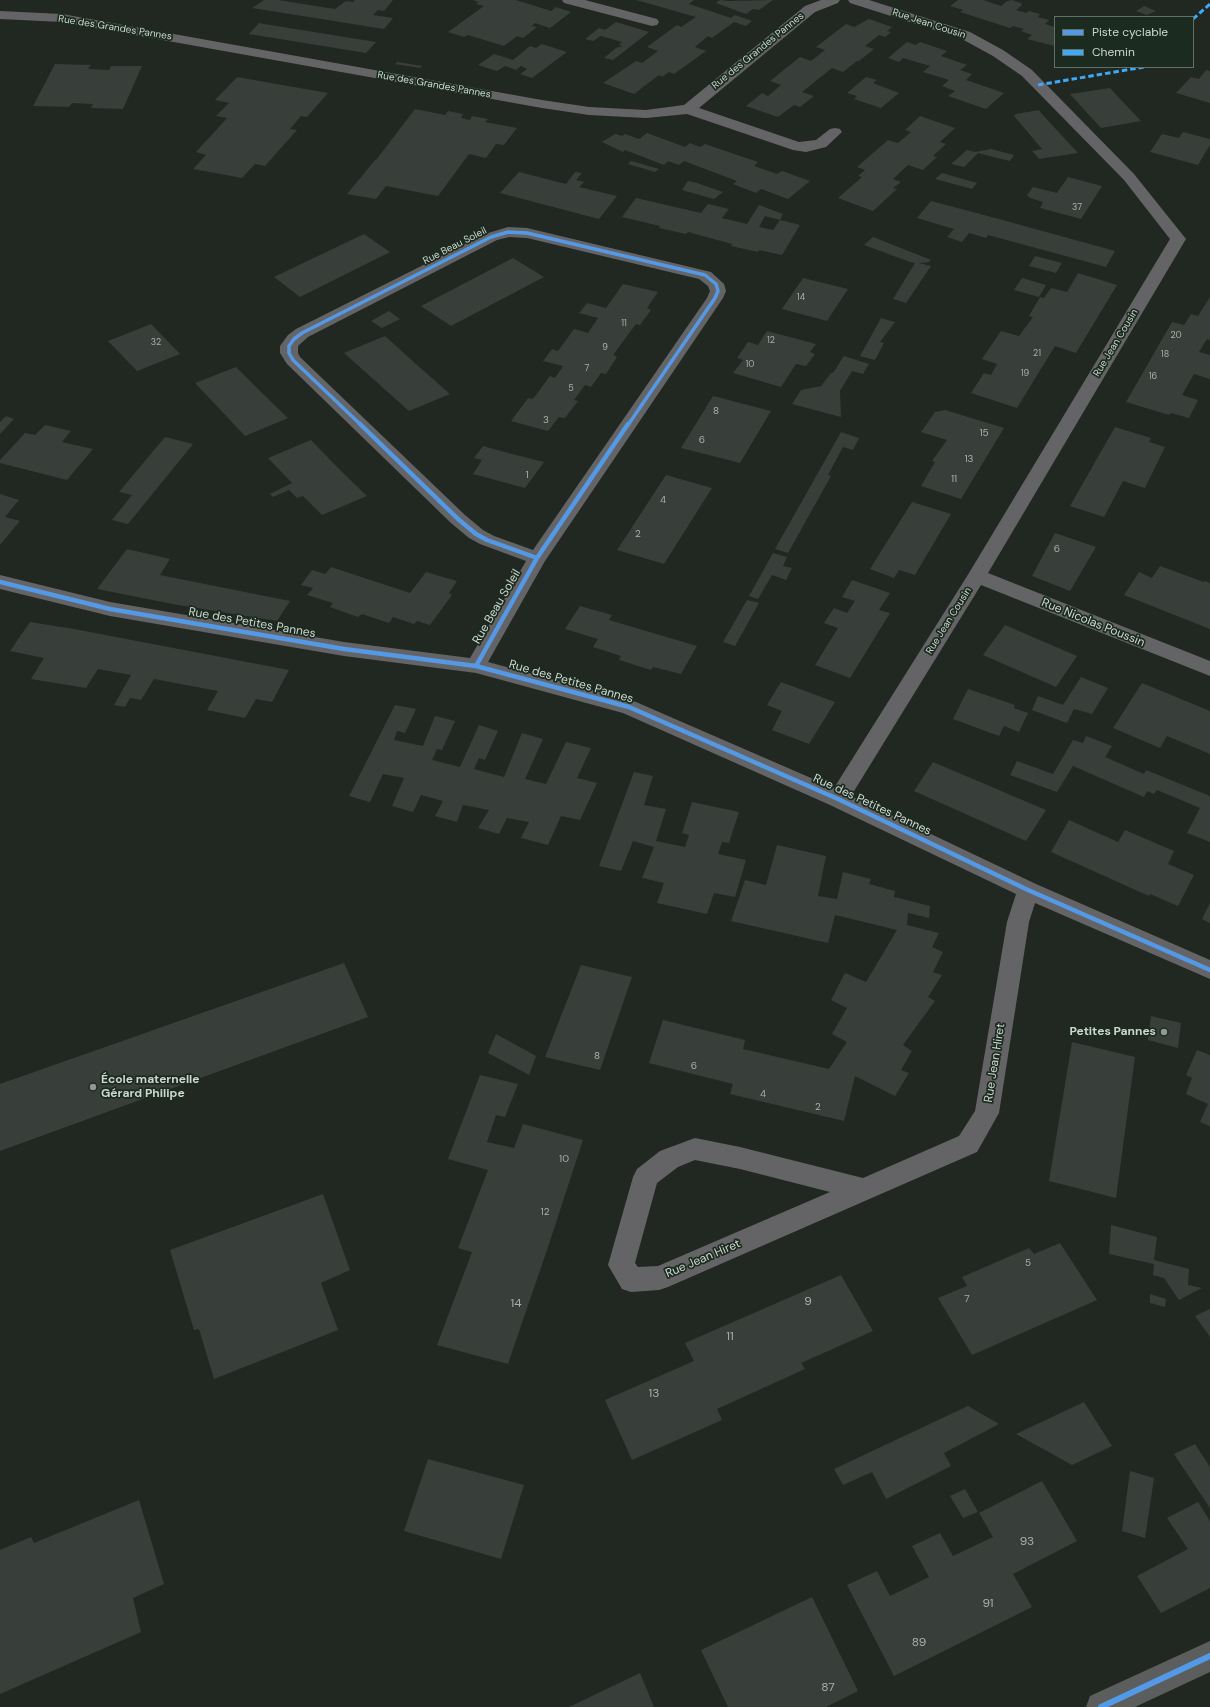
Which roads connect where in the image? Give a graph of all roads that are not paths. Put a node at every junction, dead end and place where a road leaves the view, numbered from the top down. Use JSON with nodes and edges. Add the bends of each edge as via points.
{"nodes":[{"id":1,"x":569,"y":0,"type":"edge"},
{"id":2,"x":833,"y":0,"type":"edge"},
{"id":3,"x":855,"y":0,"type":"edge"},
{"id":4,"x":0,"y":15,"type":"edge"},
{"id":5,"x":652,"y":22,"type":"dead end"},
{"id":6,"x":688,"y":109,"type":"junction"},
{"id":7,"x":835,"y":132,"type":"dead end"},
{"id":8,"x":537,"y":558,"type":"junction"},
{"id":9,"x":977,"y":576,"type":"junction"},
{"id":10,"x":0,"y":582,"type":"edge"},
{"id":11,"x":476,"y":666,"type":"junction"},
{"id":12,"x":1210,"y":669,"type":"edge"},
{"id":13,"x":838,"y":799,"type":"junction"},
{"id":14,"x":1028,"y":890,"type":"junction"},
{"id":15,"x":1210,"y":970,"type":"edge"},
{"id":16,"x":864,"y":1189,"type":"junction"},
{"id":17,"x":1210,"y":1656,"type":"edge"},
{"id":18,"x":1102,"y":1707,"type":"edge"}],
"edges":[{"from":1,"to":5,"type":"street"},
{"from":2,"to":6,"type":"street","name":"Rue des Grandes Pannes","via":[[810,8]]},
{"from":3,"to":9,"type":"street","name":"Rue Jean Cousin","via":[[965,34],[1027,74],[1129,177],[1178,239]]},
{"from":4,"to":6,"type":"street","name":"Rue des Grandes Pannes","via":[[62,18],[589,111],[646,114]]},
{"from":6,"to":7,"type":"street","via":[[798,146],[821,144]]},
{"from":8,"to":8,"type":"street","name":"Rue Beau Soleil","via":[[715,298],[718,291],[716,284],[705,275],[527,233],[508,232],[491,237],[302,333],[289,346],[293,360],[458,520],[487,540]]},
{"from":8,"to":11,"type":"street","name":"Rue Beau Soleil"},
{"from":9,"to":12,"type":"street","name":"Rue Nicolas Poussin"},
{"from":9,"to":13,"type":"street","name":"Rue Jean Cousin"},
{"from":10,"to":11,"type":"street","name":"Rue des Petites Pannes","via":[[110,610],[344,649]]},
{"from":11,"to":13,"type":"street","name":"Rue des Petites Pannes","via":[[629,707]]},
{"from":13,"to":14,"type":"street","name":"Rue des Petites Pannes"},
{"from":14,"to":15,"type":"street","name":"Rue des Petites Pannes"},
{"from":14,"to":16,"type":"street","name":"Rue Jean Hiret","via":[[1018,922],[987,1113],[968,1144]]},
{"from":16,"to":16,"type":"street","name":"Rue Jean Hiret","via":[[659,1278],[631,1280],[621,1265],[646,1177],[669,1159],[695,1149]]},
{"from":17,"to":18,"type":"main road"}]}
